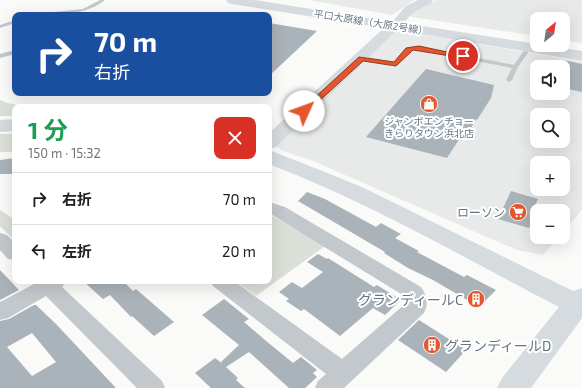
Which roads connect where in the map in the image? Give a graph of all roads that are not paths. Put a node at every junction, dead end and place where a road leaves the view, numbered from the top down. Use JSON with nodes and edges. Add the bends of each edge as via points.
{"nodes":[{"id":1,"x":103,"y":0,"type":"edge"},
{"id":2,"x":232,"y":0,"type":"edge"},
{"id":3,"x":261,"y":0,"type":"edge"},
{"id":4,"x":428,"y":0,"type":"edge"},
{"id":5,"x":84,"y":10,"type":"joint"},
{"id":6,"x":64,"y":12,"type":"edge"},
{"id":7,"x":12,"y":22,"type":"edge"},
{"id":8,"x":396,"y":23,"type":"junction"},
{"id":9,"x":0,"y":27,"type":"edge"},
{"id":10,"x":530,"y":45,"type":"edge"},
{"id":11,"x":570,"y":48,"type":"edge"},
{"id":12,"x":530,"y":49,"type":"edge"},
{"id":13,"x":582,"y":50,"type":"edge"},
{"id":14,"x":564,"y":52,"type":"edge"},
{"id":15,"x":12,"y":53,"type":"edge"},
{"id":16,"x":0,"y":56,"type":"edge"},
{"id":17,"x":582,"y":56,"type":"edge"},
{"id":18,"x":361,"y":58,"type":"junction"},
{"id":19,"x":515,"y":67,"type":"junction"},
{"id":20,"x":509,"y":80,"type":"dead end"},
{"id":21,"x":12,"y":125,"type":"edge"},
{"id":22,"x":0,"y":126,"type":"edge"},
{"id":23,"x":272,"y":154,"type":"edge"},
{"id":24,"x":272,"y":155,"type":"edge"},
{"id":25,"x":272,"y":208,"type":"edge"},
{"id":26,"x":0,"y":239,"type":"edge"},
{"id":27,"x":12,"y":251,"type":"edge"},
{"id":28,"x":46,"y":284,"type":"edge"},
{"id":29,"x":51,"y":284,"type":"edge"},
{"id":30,"x":224,"y":284,"type":"edge"},
{"id":31,"x":580,"y":303,"type":"edge"},
{"id":32,"x":0,"y":312,"type":"edge"},
{"id":33,"x":343,"y":373,"type":"junction"},
{"id":34,"x":153,"y":388,"type":"edge"},
{"id":35,"x":327,"y":388,"type":"edge"},
{"id":36,"x":513,"y":388,"type":"edge"}],
"edges":[{"from":1,"to":5,"type":"lane"},
{"from":2,"to":8,"type":"street","name":"平口大原線（大原2号線）"},
{"from":3,"to":8,"type":"street","name":"平口大原線（大原2号線）"},
{"from":4,"to":8,"type":"street","via":[[410,9]]},
{"from":5,"to":6,"type":"lane"},
{"from":7,"to":9,"type":"lane"},
{"from":8,"to":10,"type":"street","name":"平口大原線（大原2号線）"},
{"from":8,"to":18,"type":"street"},
{"from":11,"to":13,"type":"street"},
{"from":12,"to":19,"type":"lane"},
{"from":14,"to":17,"type":"street","name":"平口大原線（大原2号線）"},
{"from":15,"to":16,"type":"lane"},
{"from":18,"to":19,"type":"lane","via":[[396,64],[408,50],[419,48]]},
{"from":18,"to":23,"type":"street"},
{"from":19,"to":20,"type":"lane"},
{"from":21,"to":22,"type":"street"},
{"from":24,"to":31,"type":"street","via":[[356,192]]},
{"from":25,"to":33,"type":"street","via":[[414,292],[416,296],[416,307]]},
{"from":26,"to":27,"type":"street"},
{"from":28,"to":32,"type":"street"},
{"from":29,"to":34,"type":"street"},
{"from":30,"to":33,"type":"street"},
{"from":31,"to":36,"type":"street"},
{"from":33,"to":35,"type":"street"}]}
